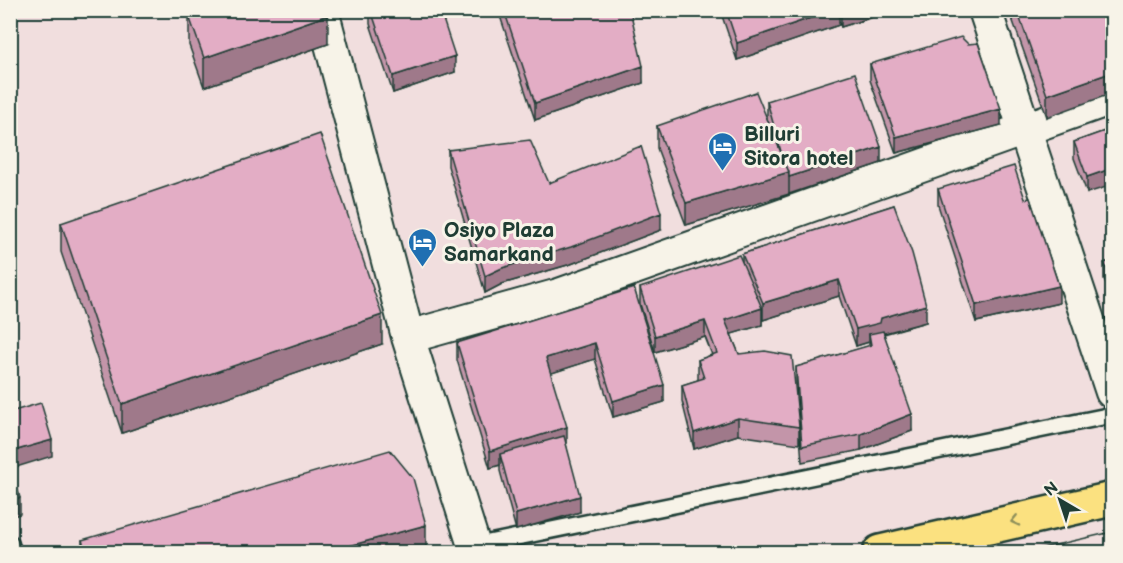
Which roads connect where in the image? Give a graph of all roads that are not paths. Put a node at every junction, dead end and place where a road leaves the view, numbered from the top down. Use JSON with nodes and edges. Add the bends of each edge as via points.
{"nodes":[{"id":1,"x":985,"y":10,"type":"edge"},
{"id":2,"x":324,"y":11,"type":"edge"},
{"id":3,"x":1113,"y":98,"type":"edge"},
{"id":4,"x":1026,"y":131,"type":"junction"},
{"id":5,"x":408,"y":337,"type":"junction"},
{"id":6,"x":1113,"y":392,"type":"edge"},
{"id":7,"x":1113,"y":415,"type":"edge"},
{"id":8,"x":1113,"y":499,"type":"edge"},
{"id":9,"x":10,"y":543,"type":"edge"},
{"id":10,"x":475,"y":549,"type":"edge"},
{"id":11,"x":13,"y":552,"type":"edge"},
{"id":12,"x":880,"y":552,"type":"edge"}],
"edges":[{"from":1,"to":4,"type":"street"},
{"from":2,"to":5,"type":"street"},
{"from":3,"to":4,"type":"street"},
{"from":4,"to":5,"type":"street","via":[[560,295]]},
{"from":4,"to":6,"type":"street"},
{"from":5,"to":10,"type":"street"},
{"from":7,"to":10,"type":"lane"},
{"from":8,"to":12,"type":"main road","one_way":true},
{"from":9,"to":11,"type":"lane"}]}
